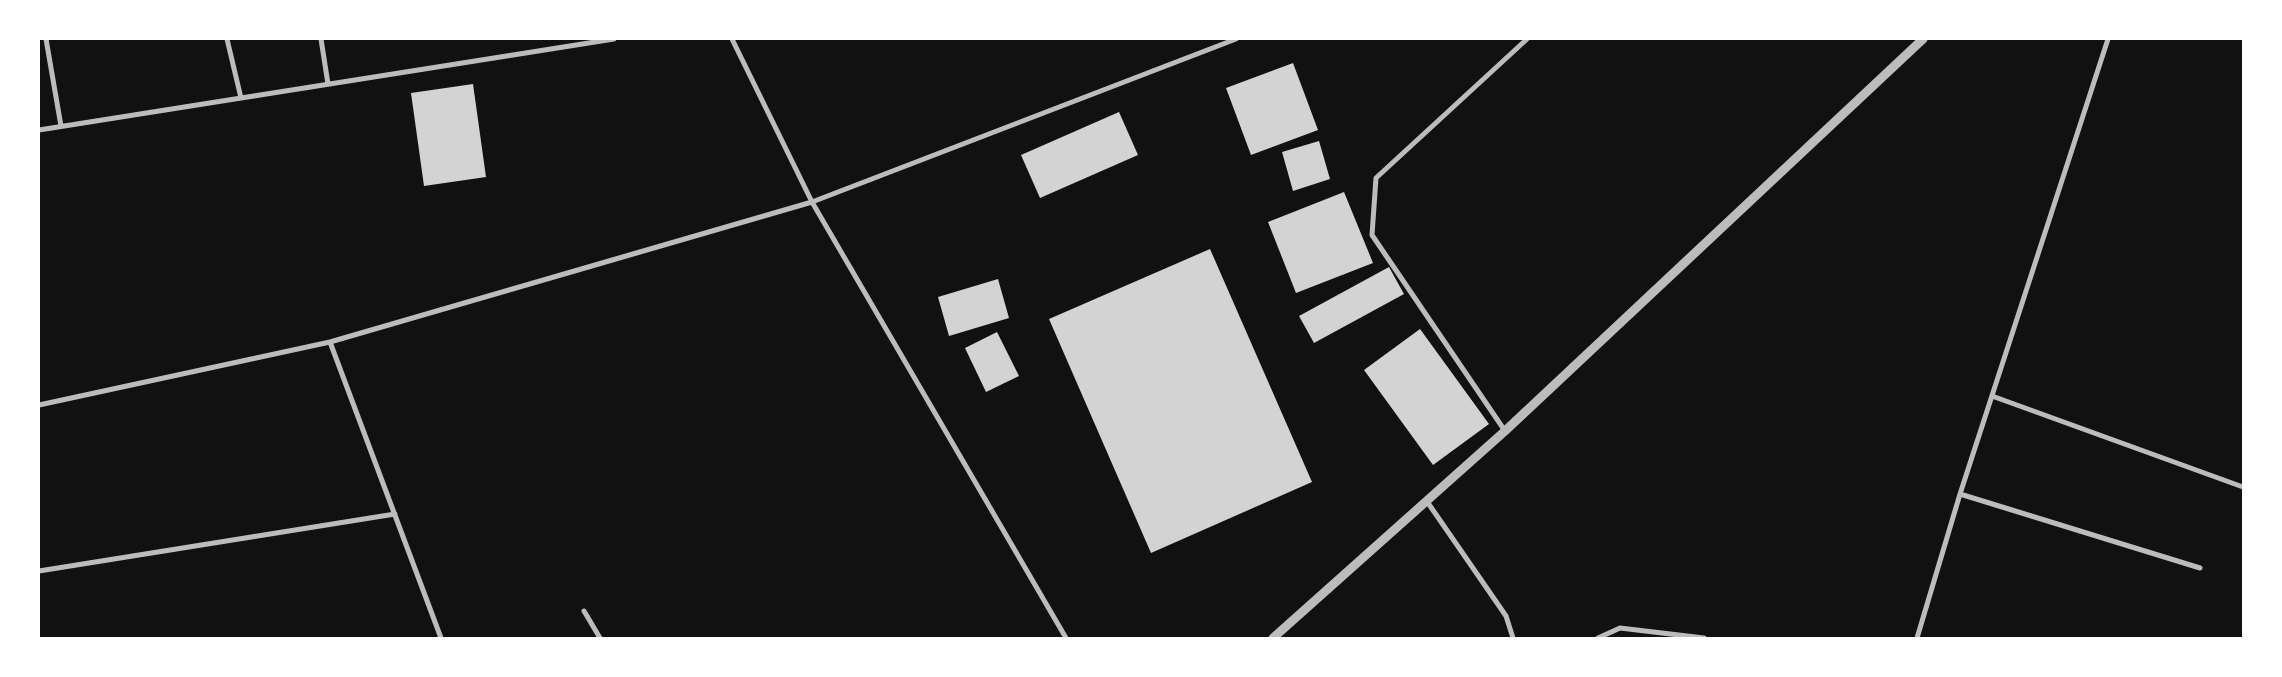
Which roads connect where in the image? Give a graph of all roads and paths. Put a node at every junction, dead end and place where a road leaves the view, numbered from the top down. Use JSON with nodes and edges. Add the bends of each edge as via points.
{"nodes":[{"id":1,"x":46,"y":39,"type":"edge"},
{"id":2,"x":227,"y":39,"type":"edge"},
{"id":3,"x":321,"y":39,"type":"edge"},
{"id":4,"x":614,"y":39,"type":"edge"},
{"id":5,"x":732,"y":39,"type":"edge"},
{"id":6,"x":1236,"y":39,"type":"edge"},
{"id":7,"x":1527,"y":39,"type":"edge"},
{"id":8,"x":1922,"y":39,"type":"edge"},
{"id":9,"x":2108,"y":39,"type":"edge"},
{"id":10,"x":328,"y":84,"type":"junction"},
{"id":11,"x":241,"y":98,"type":"junction"},
{"id":12,"x":61,"y":126,"type":"junction"},
{"id":13,"x":39,"y":130,"type":"edge"},
{"id":14,"x":812,"y":202,"type":"junction"},
{"id":15,"x":330,"y":342,"type":"junction"},
{"id":16,"x":1992,"y":396,"type":"junction"},
{"id":17,"x":39,"y":404,"type":"edge"},
{"id":18,"x":1505,"y":430,"type":"junction"},
{"id":19,"x":2243,"y":487,"type":"edge"},
{"id":20,"x":1960,"y":494,"type":"junction"},
{"id":21,"x":1426,"y":500,"type":"junction"},
{"id":22,"x":395,"y":514,"type":"junction"},
{"id":23,"x":2200,"y":568,"type":"dead end"},
{"id":24,"x":39,"y":571,"type":"edge"},
{"id":25,"x":584,"y":611,"type":"dead end"},
{"id":26,"x":1278,"y":637,"type":"edge"},
{"id":27,"x":441,"y":638,"type":"edge"},
{"id":28,"x":600,"y":638,"type":"edge"},
{"id":29,"x":1066,"y":638,"type":"edge"},
{"id":30,"x":1513,"y":638,"type":"edge"},
{"id":31,"x":1598,"y":638,"type":"edge"},
{"id":32,"x":1704,"y":638,"type":"edge"},
{"id":33,"x":1917,"y":638,"type":"edge"}],
"edges":[{"from":1,"to":12,"type":"street"},
{"from":2,"to":11,"type":"street"},
{"from":3,"to":10,"type":"street"},
{"from":4,"to":10,"type":"street"},
{"from":5,"to":14,"type":"street"},
{"from":6,"to":14,"type":"street"},
{"from":7,"to":18,"type":"street","via":[[1376,178],[1372,235]]},
{"from":8,"to":18,"type":"street"},
{"from":9,"to":16,"type":"street"},
{"from":10,"to":11,"type":"street"},
{"from":11,"to":12,"type":"street"},
{"from":12,"to":13,"type":"street"},
{"from":14,"to":15,"type":"street"},
{"from":14,"to":29,"type":"street"},
{"from":15,"to":17,"type":"street"},
{"from":15,"to":22,"type":"street"},
{"from":16,"to":19,"type":"street"},
{"from":16,"to":20,"type":"street"},
{"from":18,"to":21,"type":"street"},
{"from":20,"to":23,"type":"street"},
{"from":20,"to":33,"type":"street"},
{"from":21,"to":26,"type":"street"},
{"from":21,"to":30,"type":"street","via":[[1506,616]]},
{"from":22,"to":24,"type":"street"},
{"from":22,"to":27,"type":"street"},
{"from":25,"to":28,"type":"street"},
{"from":31,"to":32,"type":"street","via":[[1620,628]]}]}
